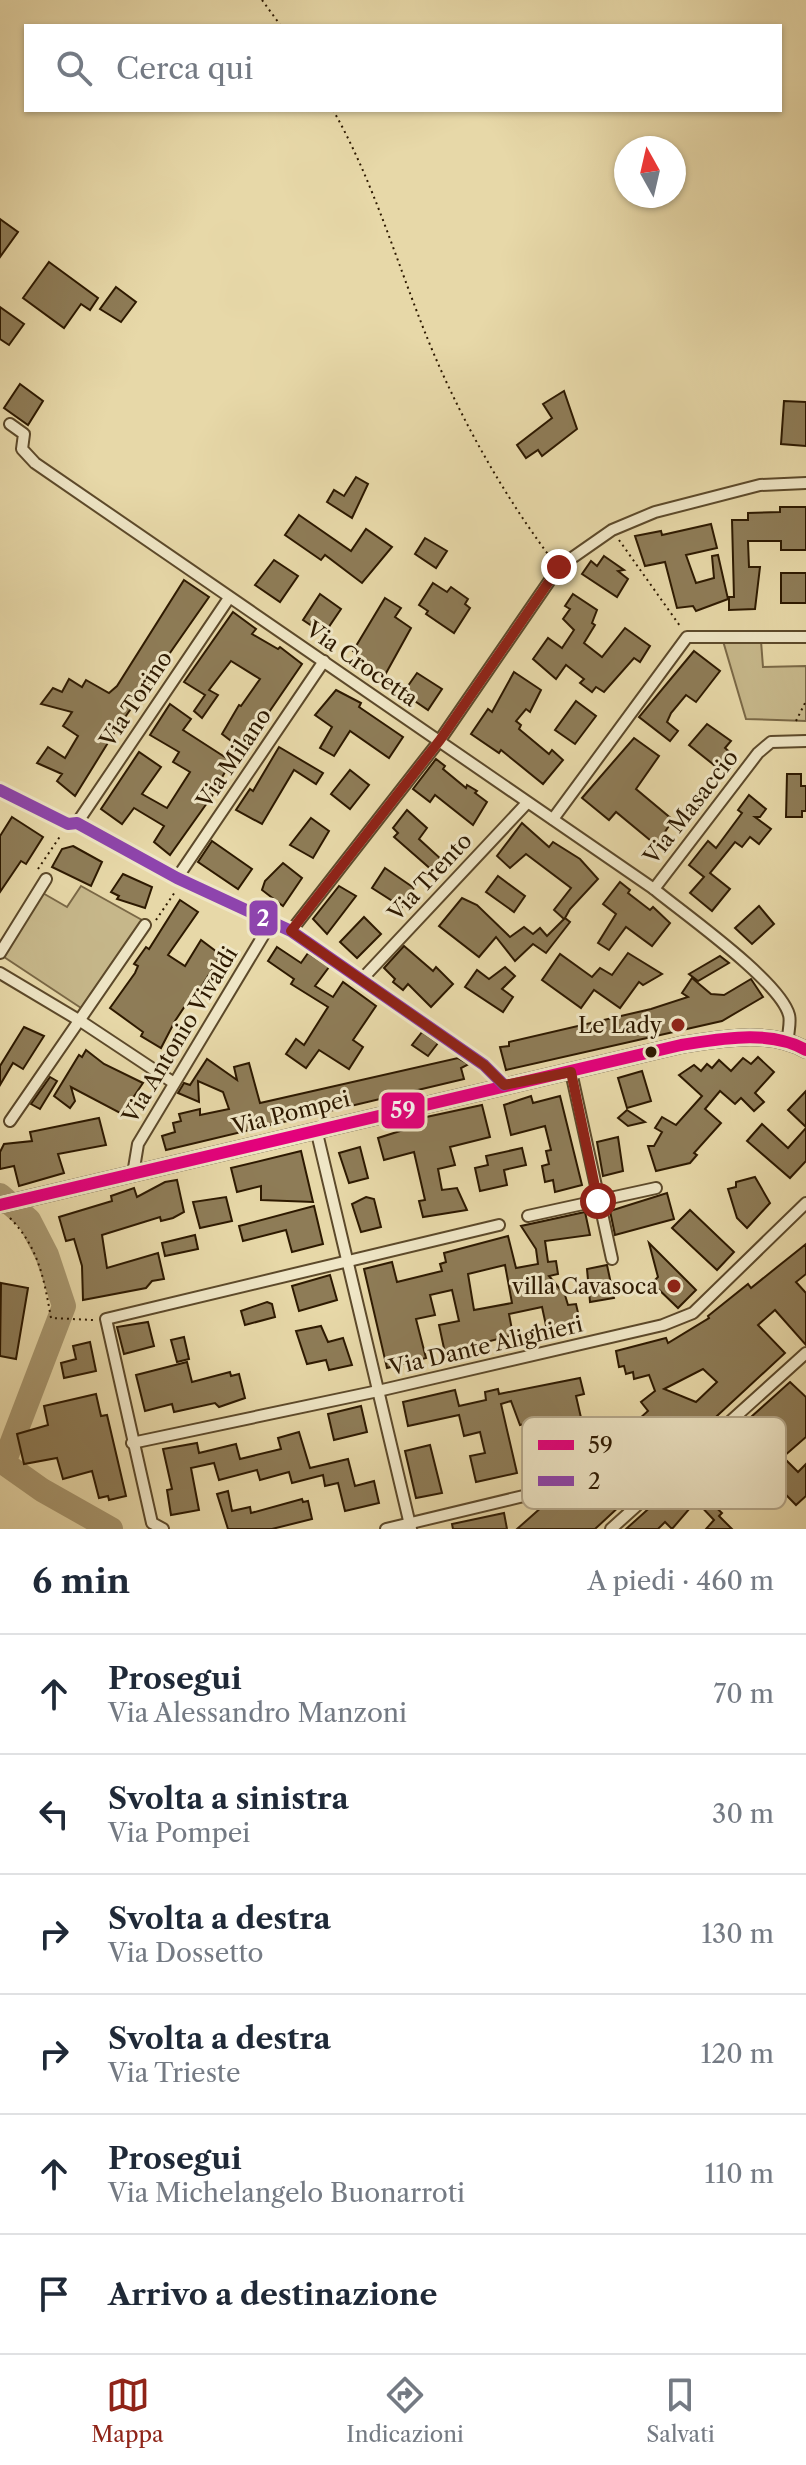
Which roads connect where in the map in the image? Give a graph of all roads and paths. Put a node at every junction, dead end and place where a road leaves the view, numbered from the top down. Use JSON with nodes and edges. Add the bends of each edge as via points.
{"nodes":[{"id":1,"x":262,"y":0,"type":"edge"},
{"id":2,"x":280,"y":24,"type":"edge"},
{"id":3,"x":334,"y":112,"type":"edge"},
{"id":4,"x":10,"y":424,"type":"dead end"},
{"id":5,"x":806,"y":483,"type":"edge"},
{"id":6,"x":612,"y":530,"type":"junction"},
{"id":7,"x":559,"y":567,"type":"junction"},
{"id":8,"x":229,"y":598,"type":"junction"},
{"id":9,"x":687,"y":637,"type":"junction"},
{"id":10,"x":806,"y":637,"type":"edge"},
{"id":11,"x":324,"y":661,"type":"junction"},
{"id":12,"x":806,"y":701,"type":"edge"},
{"id":13,"x":796,"y":721,"type":"dead end"},
{"id":14,"x":440,"y":740,"type":"junction"},
{"id":15,"x":806,"y":741,"type":"edge"},
{"id":16,"x":0,"y":790,"type":"edge"},
{"id":17,"x":527,"y":803,"type":"junction"},
{"id":18,"x":553,"y":819,"type":"junction"},
{"id":19,"x":72,"y":823,"type":"junction"},
{"id":20,"x":46,"y":879,"type":"joint"},
{"id":21,"x":180,"y":880,"type":"junction"},
{"id":22,"x":654,"y":889,"type":"junction"},
{"id":23,"x":272,"y":921,"type":"junction"},
{"id":24,"x":145,"y":925,"type":"joint"},
{"id":25,"x":291,"y":931,"type":"junction"},
{"id":26,"x":0,"y":953,"type":"edge"},
{"id":27,"x":0,"y":973,"type":"edge"},
{"id":28,"x":363,"y":978,"type":"junction"},
{"id":29,"x":82,"y":1022,"type":"junction"},
{"id":30,"x":788,"y":1039,"type":"junction"},
{"id":31,"x":806,"y":1050,"type":"edge"},
{"id":32,"x":571,"y":1072,"type":"junction"},
{"id":33,"x":174,"y":1083,"type":"junction"},
{"id":34,"x":504,"y":1085,"type":"junction"},
{"id":35,"x":10,"y":1121,"type":"dead end"},
{"id":36,"x":316,"y":1129,"type":"junction"},
{"id":37,"x":133,"y":1174,"type":"junction"},
{"id":38,"x":656,"y":1188,"type":"dead end"},
{"id":39,"x":598,"y":1201,"type":"junction"},
{"id":40,"x":806,"y":1203,"type":"edge"},
{"id":41,"x":3,"y":1210,"type":"edge"},
{"id":42,"x":528,"y":1216,"type":"dead end"},
{"id":43,"x":499,"y":1225,"type":"dead end"},
{"id":44,"x":612,"y":1259,"type":"dead end"},
{"id":45,"x":348,"y":1261,"type":"junction"},
{"id":46,"x":106,"y":1319,"type":"junction"},
{"id":47,"x":806,"y":1353,"type":"edge"},
{"id":48,"x":378,"y":1391,"type":"junction"},
{"id":49,"x":735,"y":1417,"type":"edge"},
{"id":50,"x":132,"y":1443,"type":"junction"},
{"id":51,"x":522,"y":1497,"type":"edge"},
{"id":52,"x":633,"y":1509,"type":"edge"},
{"id":53,"x":410,"y":1526,"type":"edge"},
{"id":54,"x":163,"y":1529,"type":"edge"},
{"id":55,"x":386,"y":1529,"type":"edge"},
{"id":56,"x":611,"y":1529,"type":"edge"}],
"edges":[{"from":1,"to":2,"type":"path"},
{"from":3,"to":7,"type":"path","via":[[440,368],[498,481]]},
{"from":4,"to":8,"type":"street","name":"Via Crocetta","via":[[24,434],[22,449],[35,463]]},
{"from":5,"to":6,"type":"street","via":[[730,491]]},
{"from":6,"to":7,"type":"street"},
{"from":6,"to":9,"type":"path"},
{"from":7,"to":14,"type":"street"},
{"from":8,"to":11,"type":"street","name":"Via Crocetta"},
{"from":8,"to":19,"type":"street","name":"Via Torino"},
{"from":9,"to":10,"type":"street"},
{"from":9,"to":18,"type":"street"},
{"from":11,"to":14,"type":"street","name":"Via Crocetta"},
{"from":11,"to":21,"type":"street","name":"Via Milano"},
{"from":12,"to":13,"type":"path"},
{"from":14,"to":17,"type":"street","name":"Via Crocetta"},
{"from":14,"to":25,"type":"street"},
{"from":15,"to":22,"type":"street","name":"Via Masaccio","via":[[771,742],[758,753]]},
{"from":16,"to":19,"type":"street"},
{"from":17,"to":18,"type":"street","name":"Via Crocetta"},
{"from":17,"to":28,"type":"street","name":"Via Trento"},
{"from":18,"to":22,"type":"street","name":"Via Crocetta"},
{"from":19,"to":20,"type":"path","via":[[38,869]]},
{"from":19,"to":21,"type":"street"},
{"from":20,"to":26,"type":"street"},
{"from":21,"to":23,"type":"street"},
{"from":21,"to":24,"type":"path","via":[[154,923]]},
{"from":22,"to":30,"type":"street","name":"Via Crocetta","via":[[777,995],[789,1015]]},
{"from":23,"to":25,"type":"street"},
{"from":23,"to":33,"type":"street","name":"Via Antonio Vivaldi"},
{"from":24,"to":29,"type":"street"},
{"from":25,"to":28,"type":"street"},
{"from":27,"to":29,"type":"street"},
{"from":28,"to":34,"type":"street"},
{"from":29,"to":33,"type":"street"},
{"from":29,"to":35,"type":"street"},
{"from":30,"to":31,"type":"street"},
{"from":30,"to":32,"type":"street","name":"Via Pompei","via":[[723,1039]]},
{"from":32,"to":34,"type":"street","name":"Via Pompei"},
{"from":32,"to":39,"type":"street"},
{"from":33,"to":37,"type":"street","name":"Via Antonio Vivaldi","via":[[138,1144]]},
{"from":34,"to":36,"type":"street","name":"Via Pompei"},
{"from":36,"to":37,"type":"street","name":"Via Pompei"},
{"from":36,"to":45,"type":"street"},
{"from":37,"to":41,"type":"street","name":"Via Pompei"},
{"from":38,"to":39,"type":"street"},
{"from":39,"to":42,"type":"street"},
{"from":39,"to":44,"type":"street"},
{"from":40,"to":48,"type":"street","name":"Via Dante Alighieri","via":[[693,1313],[663,1325]]},
{"from":41,"to":46,"type":"path","via":[[32,1245],[43,1268],[51,1318]]},
{"from":43,"to":45,"type":"street"},
{"from":45,"to":46,"type":"street"},
{"from":45,"to":48,"type":"street"},
{"from":46,"to":50,"type":"street"},
{"from":47,"to":49,"type":"street"},
{"from":48,"to":50,"type":"street","name":"Via Dante Alighieri"},
{"from":48,"to":53,"type":"street"},
{"from":50,"to":54,"type":"street","via":[[152,1523]]},
{"from":51,"to":53,"type":"street"},
{"from":52,"to":56,"type":"street"},
{"from":53,"to":55,"type":"street"}]}
